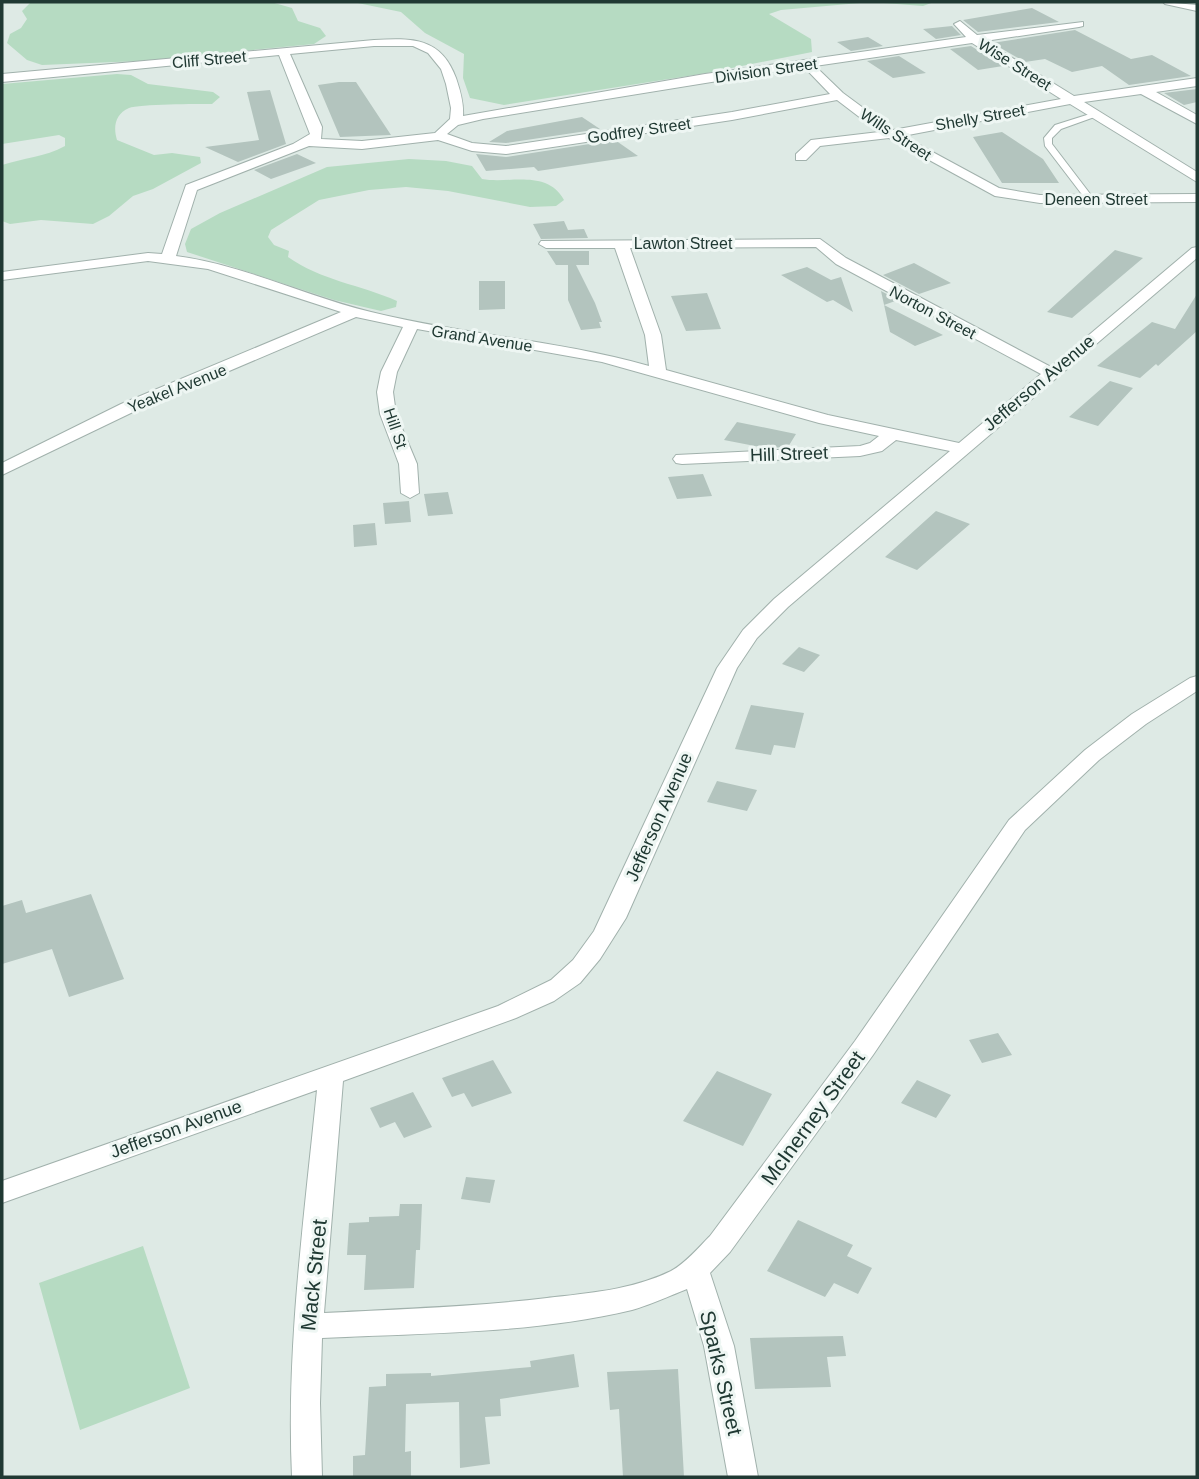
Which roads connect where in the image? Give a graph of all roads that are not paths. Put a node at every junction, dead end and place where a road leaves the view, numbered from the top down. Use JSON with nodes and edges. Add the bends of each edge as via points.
{"nodes":[{"id":1,"x":1169,"y":2,"type":"edge"},
{"id":2,"x":1197,"y":8,"type":"edge"},
{"id":3,"x":960,"y":24,"type":"dead end"},
{"id":4,"x":1079,"y":24,"type":"dead end"},
{"id":5,"x":975,"y":40,"type":"junction"},
{"id":6,"x":283,"y":52,"type":"junction"},
{"id":7,"x":807,"y":64,"type":"junction"},
{"id":8,"x":2,"y":78,"type":"edge"},
{"id":9,"x":1197,"y":82,"type":"edge"},
{"id":10,"x":1142,"y":89,"type":"junction"},
{"id":11,"x":839,"y":96,"type":"junction"},
{"id":12,"x":1073,"y":100,"type":"junction"},
{"id":13,"x":1097,"y":114,"type":"junction"},
{"id":14,"x":1197,"y":120,"type":"edge"},
{"id":15,"x":455,"y":122,"type":"junction"},
{"id":16,"x":891,"y":134,"type":"junction"},
{"id":17,"x":440,"y":136,"type":"junction"},
{"id":18,"x":310,"y":142,"type":"junction"},
{"id":19,"x":801,"y":157,"type":"dead end"},
{"id":20,"x":1197,"y":178,"type":"edge"},
{"id":21,"x":995,"y":192,"type":"joint"},
{"id":22,"x":1197,"y":198,"type":"edge"},
{"id":23,"x":1090,"y":199,"type":"junction"},
{"id":24,"x":820,"y":243,"type":"joint"},
{"id":25,"x":546,"y":244,"type":"dead end"},
{"id":26,"x":621,"y":244,"type":"junction"},
{"id":27,"x":1197,"y":251,"type":"edge"},
{"id":28,"x":168,"y":258,"type":"junction"},
{"id":29,"x":2,"y":276,"type":"edge"},
{"id":30,"x":355,"y":312,"type":"junction"},
{"id":31,"x":411,"y":326,"type":"junction"},
{"id":32,"x":658,"y":372,"type":"junction"},
{"id":33,"x":1051,"y":373,"type":"junction"},
{"id":34,"x":892,"y":434,"type":"junction"},
{"id":35,"x":962,"y":449,"type":"junction"},
{"id":36,"x":682,"y":459,"type":"dead end"},
{"id":37,"x":2,"y":470,"type":"edge"},
{"id":38,"x":410,"y":492,"type":"dead end"},
{"id":39,"x":1197,"y":682,"type":"edge"},
{"id":40,"x":331,"y":1073,"type":"junction"},
{"id":41,"x":2,"y":1192,"type":"edge"},
{"id":42,"x":695,"y":1270,"type":"junction"},
{"id":43,"x":308,"y":1326,"type":"junction"},
{"id":44,"x":307,"y":1477,"type":"edge"},
{"id":45,"x":743,"y":1477,"type":"edge"}],
"edges":[{"from":1,"to":2,"type":"street"},
{"from":3,"to":5,"type":"street","name":"Wise Street"},
{"from":4,"to":5,"type":"street","name":"Division Street"},
{"from":5,"to":7,"type":"street","name":"Division Street"},
{"from":5,"to":12,"type":"street","name":"Wise Street"},
{"from":6,"to":8,"type":"street","name":"Cliff Street"},
{"from":6,"to":15,"type":"street","name":"Cliff Street","via":[[415,42],[429,45],[446,68],[456,98]]},
{"from":6,"to":18,"type":"street","via":[[316,127],[317,136]]},
{"from":7,"to":11,"type":"street","name":"Wills Street"},
{"from":7,"to":15,"type":"street","name":"Division Street"},
{"from":9,"to":10,"type":"street","name":"Shelly Street"},
{"from":10,"to":12,"type":"street","name":"Shelly Street"},
{"from":10,"to":14,"type":"street"},
{"from":11,"to":16,"type":"street","name":"Wills Street"},
{"from":11,"to":17,"type":"street","name":"Godfrey Street","via":[[506,150],[456,144]]},
{"from":12,"to":13,"type":"street","name":"Wise Street"},
{"from":12,"to":16,"type":"street","name":"Shelly Street"},
{"from":13,"to":20,"type":"street","name":"Wise Street"},
{"from":13,"to":23,"type":"lane","via":[[1058,127],[1048,138]]},
{"from":15,"to":17,"type":"street"},
{"from":16,"to":19,"type":"street","name":"Shelly Street","via":[[816,143]]},
{"from":16,"to":21,"type":"street","name":"Wills Street"},
{"from":17,"to":18,"type":"street","name":"Godfrey Street","via":[[362,145]]},
{"from":18,"to":28,"type":"street","via":[[191,188]]},
{"from":21,"to":23,"type":"street","name":"Deneen Street","via":[[1040,199]]},
{"from":22,"to":23,"type":"street","name":"Deneen Street"},
{"from":24,"to":26,"type":"street","name":"Lawton Street"},
{"from":24,"to":33,"type":"street","name":"Norton Street","via":[[865,275]]},
{"from":25,"to":26,"type":"street","name":"Lawton Street"},
{"from":26,"to":32,"type":"street","via":[[653,335]]},
{"from":27,"to":33,"type":"street","name":"Jefferson Avenue"},
{"from":28,"to":29,"type":"street","name":"Grand Avenue"},
{"from":28,"to":30,"type":"street","name":"Grand Avenue","via":[[210,265]]},
{"from":30,"to":31,"type":"street","name":"Grand Avenue"},
{"from":30,"to":37,"type":"street","name":"Yeakel Avenue","via":[[127,408]]},
{"from":31,"to":32,"type":"street","name":"Grand Avenue","via":[[574,352]]},
{"from":31,"to":38,"type":"street","name":"Hill St","via":[[389,372],[385,392],[388,414],[408,464]]},
{"from":32,"to":34,"type":"street","name":"Grand Avenue","via":[[765,404]]},
{"from":33,"to":35,"type":"street","name":"Jefferson Avenue"},
{"from":34,"to":35,"type":"street","name":"Grand Avenue"},
{"from":34,"to":36,"type":"street","name":"Hill Street","via":[[876,447],[860,451]]},
{"from":35,"to":40,"type":"street","name":"Jefferson Avenue","via":[[781,603],[738,649],[614,918],[580,969],[541,999]]},
{"from":39,"to":42,"type":"street","name":"McInerney Street","via":[[1092,755],[1017,825],[864,1048],[720,1244]]},
{"from":40,"to":41,"type":"street","name":"Jefferson Avenue"},
{"from":40,"to":43,"type":"street","name":"Mack Street"},
{"from":42,"to":43,"type":"street","name":"McInerney Street","via":[[662,1288],[594,1305],[490,1317]]},
{"from":42,"to":45,"type":"street","name":"Sparks Street","via":[[719,1346]]},
{"from":43,"to":44,"type":"street","name":"Mack Street"}]}
